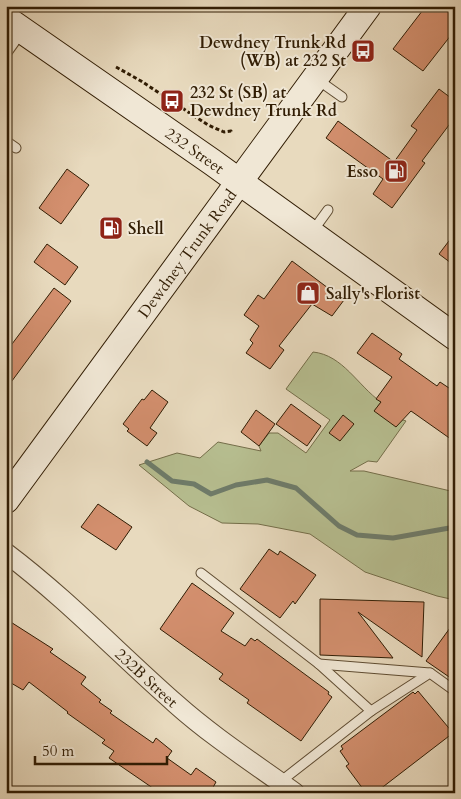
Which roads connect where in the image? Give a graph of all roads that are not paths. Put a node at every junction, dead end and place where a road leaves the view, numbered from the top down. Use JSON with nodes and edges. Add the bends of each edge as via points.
{"nodes":[{"id":1,"x":368,"y":6,"type":"edge"},
{"id":2,"x":14,"y":25,"type":"edge"},
{"id":3,"x":6,"y":54,"type":"edge"},
{"id":4,"x":314,"y":78,"type":"junction"},
{"id":5,"x":342,"y":97,"type":"dead end"},
{"id":6,"x":6,"y":141,"type":"edge"},
{"id":7,"x":16,"y":148,"type":"dead end"},
{"id":8,"x":238,"y":181,"type":"junction"},
{"id":9,"x":328,"y":210,"type":"dead end"},
{"id":10,"x":312,"y":234,"type":"junction"},
{"id":11,"x":455,"y":337,"type":"edge"},
{"id":12,"x":6,"y":500,"type":"edge"},
{"id":13,"x":6,"y":553,"type":"edge"},
{"id":14,"x":201,"y":573,"type":"dead end"},
{"id":15,"x":319,"y":664,"type":"junction"},
{"id":16,"x":430,"y":673,"type":"junction"},
{"id":17,"x":455,"y":692,"type":"edge"},
{"id":18,"x":371,"y":711,"type":"junction"},
{"id":19,"x":287,"y":788,"type":"edge"}],
"edges":[{"from":1,"to":4,"type":"main road","name":"Dewdney Trunk Road"},
{"from":2,"to":3,"type":"lane"},
{"from":2,"to":8,"type":"main road","name":"232 Street"},
{"from":4,"to":5,"type":"lane"},
{"from":4,"to":8,"type":"main road","name":"Dewdney Trunk Road"},
{"from":6,"to":7,"type":"lane"},
{"from":8,"to":10,"type":"main road","name":"232 Street"},
{"from":8,"to":12,"type":"main road","name":"Dewdney Trunk Road"},
{"from":9,"to":10,"type":"lane"},
{"from":10,"to":11,"type":"main road","name":"232 Street"},
{"from":13,"to":19,"type":"street","name":"232B Street","via":[[176,704]]},
{"from":14,"to":15,"type":"lane"},
{"from":15,"to":16,"type":"lane"},
{"from":15,"to":18,"type":"lane"},
{"from":16,"to":17,"type":"lane"},
{"from":16,"to":18,"type":"lane"},
{"from":18,"to":19,"type":"lane"}]}
